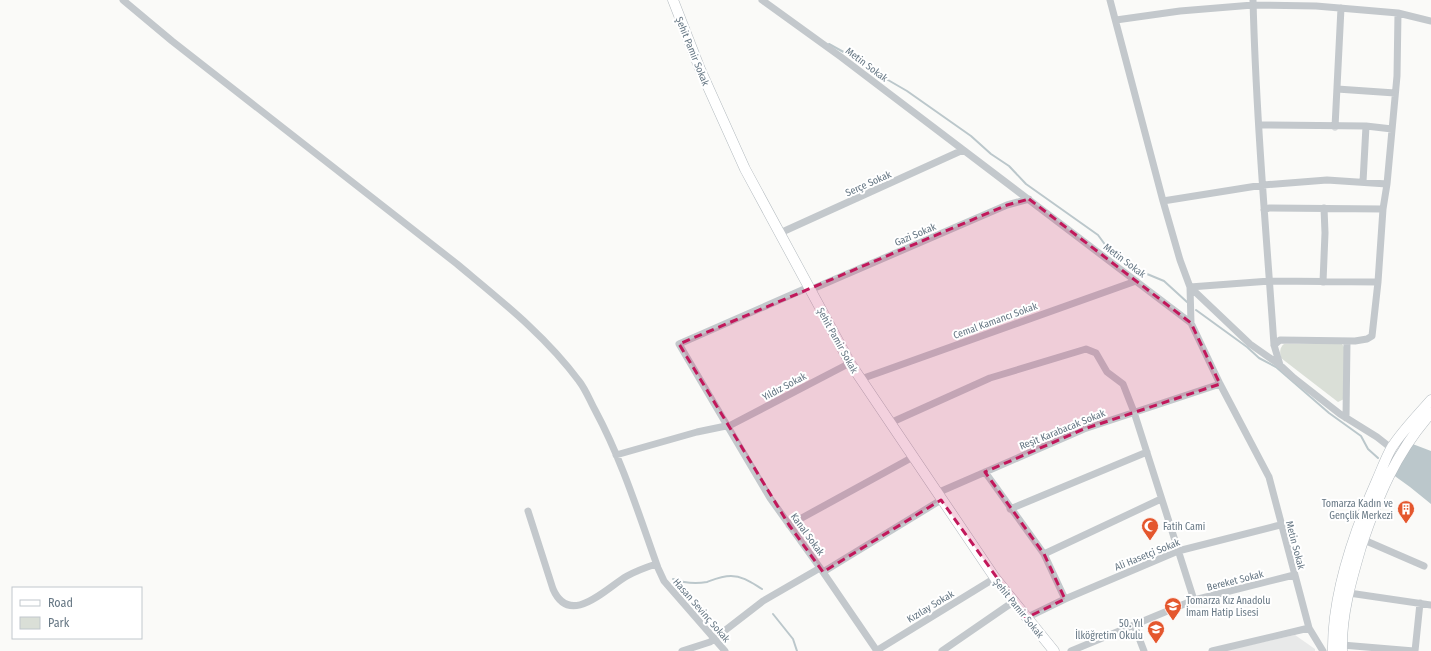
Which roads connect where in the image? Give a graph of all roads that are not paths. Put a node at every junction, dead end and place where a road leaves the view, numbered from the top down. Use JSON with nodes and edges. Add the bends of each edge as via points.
{"nodes":[{"id":1,"x":123,"y":0,"type":"edge"},
{"id":2,"x":673,"y":0,"type":"edge"},
{"id":3,"x":762,"y":0,"type":"edge"},
{"id":4,"x":1110,"y":0,"type":"edge"},
{"id":5,"x":1253,"y":3,"type":"edge"},
{"id":6,"x":1341,"y":8,"type":"junction"},
{"id":7,"x":1398,"y":13,"type":"junction"},
{"id":8,"x":1116,"y":20,"type":"junction"},
{"id":9,"x":1431,"y":21,"type":"edge"},
{"id":10,"x":1337,"y":89,"type":"junction"},
{"id":11,"x":1395,"y":93,"type":"junction"},
{"id":12,"x":1259,"y":125,"type":"junction"},
{"id":13,"x":1366,"y":126,"type":"junction"},
{"id":14,"x":1335,"y":127,"type":"junction"},
{"id":15,"x":1392,"y":129,"type":"junction"},
{"id":16,"x":963,"y":150,"type":"junction"},
{"id":17,"x":1363,"y":182,"type":"junction"},
{"id":18,"x":1387,"y":184,"type":"junction"},
{"id":19,"x":1263,"y":185,"type":"junction"},
{"id":20,"x":1029,"y":199,"type":"junction"},
{"id":21,"x":1163,"y":201,"type":"junction"},
{"id":22,"x":1324,"y":208,"type":"junction"},
{"id":23,"x":1383,"y":208,"type":"junction"},
{"id":24,"x":1264,"y":210,"type":"junction"},
{"id":25,"x":780,"y":233,"type":"junction"},
{"id":26,"x":1136,"y":280,"type":"junction"},
{"id":27,"x":1270,"y":281,"type":"junction"},
{"id":28,"x":1323,"y":282,"type":"junction"},
{"id":29,"x":1378,"y":282,"type":"junction"},
{"id":30,"x":1190,"y":287,"type":"junction"},
{"id":31,"x":810,"y":288,"type":"junction"},
{"id":32,"x":1191,"y":323,"type":"junction"},
{"id":33,"x":1347,"y":341,"type":"junction"},
{"id":34,"x":679,"y":344,"type":"joint"},
{"id":35,"x":1274,"y":345,"type":"junction"},
{"id":36,"x":850,"y":363,"type":"junction"},
{"id":37,"x":1280,"y":365,"type":"junction"},
{"id":38,"x":861,"y":379,"type":"junction"},
{"id":39,"x":1220,"y":384,"type":"junction"},
{"id":40,"x":1431,"y":400,"type":"edge"},
{"id":41,"x":1134,"y":412,"type":"junction"},
{"id":42,"x":1431,"y":413,"type":"edge"},
{"id":43,"x":1346,"y":418,"type":"junction"},
{"id":44,"x":890,"y":423,"type":"junction"},
{"id":45,"x":726,"y":426,"type":"junction"},
{"id":46,"x":1391,"y":448,"type":"junction"},
{"id":47,"x":1147,"y":452,"type":"junction"},
{"id":48,"x":616,"y":455,"type":"junction"},
{"id":49,"x":913,"y":457,"type":"junction"},
{"id":50,"x":985,"y":472,"type":"junction"},
{"id":51,"x":939,"y":496,"type":"junction"},
{"id":52,"x":1161,"y":499,"type":"junction"},
{"id":53,"x":1010,"y":509,"type":"junction"},
{"id":54,"x":528,"y":511,"type":"dead end"},
{"id":55,"x":789,"y":525,"type":"junction"},
{"id":56,"x":1280,"y":525,"type":"junction"},
{"id":57,"x":1364,"y":540,"type":"junction"},
{"id":58,"x":1178,"y":551,"type":"junction"},
{"id":59,"x":1044,"y":554,"type":"junction"},
{"id":60,"x":657,"y":566,"type":"junction"},
{"id":61,"x":1424,"y":566,"type":"dead end"},
{"id":62,"x":821,"y":570,"type":"junction"},
{"id":63,"x":1294,"y":575,"type":"junction"},
{"id":64,"x":995,"y":578,"type":"junction"},
{"id":65,"x":1349,"y":593,"type":"junction"},
{"id":66,"x":1064,"y":599,"type":"junction"},
{"id":67,"x":1194,"y":600,"type":"junction"},
{"id":68,"x":1013,"y":602,"type":"junction"},
{"id":69,"x":1420,"y":603,"type":"junction"},
{"id":70,"x":1431,"y":605,"type":"edge"},
{"id":71,"x":1026,"y":618,"type":"junction"},
{"id":72,"x":1134,"y":625,"type":"junction"},
{"id":73,"x":1308,"y":628,"type":"junction"},
{"id":74,"x":712,"y":641,"type":"junction"},
{"id":75,"x":1339,"y":649,"type":"edge"},
{"id":76,"x":1052,"y":650,"type":"edge"},
{"id":77,"x":1217,"y":650,"type":"edge"},
{"id":78,"x":682,"y":651,"type":"edge"},
{"id":79,"x":712,"y":651,"type":"edge"},
{"id":80,"x":725,"y":651,"type":"edge"},
{"id":81,"x":877,"y":651,"type":"edge"},
{"id":82,"x":942,"y":651,"type":"edge"},
{"id":83,"x":1071,"y":651,"type":"edge"},
{"id":84,"x":1144,"y":651,"type":"edge"},
{"id":85,"x":1323,"y":651,"type":"edge"},
{"id":86,"x":1415,"y":651,"type":"edge"}],
"edges":[{"from":1,"to":48,"type":"street","name":"Hasan Sevinç Sokak","via":[[456,264],[547,342],[580,382],[606,430]]},
{"from":2,"to":25,"type":"street","name":"Şehit Pamir Sokak","via":[[738,155]]},
{"from":3,"to":16,"type":"street","name":"Metin Sokak"},
{"from":4,"to":8,"type":"street"},
{"from":5,"to":6,"type":"street"},
{"from":5,"to":8,"type":"street"},
{"from":5,"to":12,"type":"street"},
{"from":6,"to":7,"type":"street"},
{"from":6,"to":10,"type":"street"},
{"from":7,"to":9,"type":"street"},
{"from":7,"to":11,"type":"street"},
{"from":8,"to":21,"type":"street"},
{"from":10,"to":11,"type":"street"},
{"from":10,"to":14,"type":"street"},
{"from":11,"to":15,"type":"street"},
{"from":12,"to":14,"type":"street"},
{"from":12,"to":19,"type":"street"},
{"from":13,"to":14,"type":"street"},
{"from":13,"to":15,"type":"street"},
{"from":13,"to":17,"type":"street"},
{"from":15,"to":18,"type":"street"},
{"from":16,"to":20,"type":"street","name":"Metin Sokak"},
{"from":16,"to":25,"type":"street","name":"Serçe Sokak"},
{"from":17,"to":18,"type":"street"},
{"from":17,"to":19,"type":"street","via":[[1327,180]]},
{"from":18,"to":23,"type":"street"},
{"from":19,"to":21,"type":"street"},
{"from":19,"to":24,"type":"street"},
{"from":20,"to":26,"type":"street","name":"Metin Sokak"},
{"from":20,"to":31,"type":"street","name":"Gazi Sokak","via":[[1007,205]]},
{"from":21,"to":30,"type":"street"},
{"from":22,"to":23,"type":"street"},
{"from":22,"to":24,"type":"street"},
{"from":22,"to":28,"type":"street"},
{"from":23,"to":29,"type":"street"},
{"from":24,"to":27,"type":"street"},
{"from":25,"to":31,"type":"street","name":"Şehit Pamir Sokak"},
{"from":26,"to":32,"type":"street","name":"Metin Sokak"},
{"from":26,"to":38,"type":"street","name":"Cemal Kamancı Sokak"},
{"from":27,"to":28,"type":"street"},
{"from":27,"to":30,"type":"street"},
{"from":27,"to":35,"type":"street"},
{"from":28,"to":29,"type":"street"},
{"from":29,"to":33,"type":"street","via":[[1372,336]]},
{"from":30,"to":32,"type":"street"},
{"from":30,"to":37,"type":"street","via":[[1250,344]]},
{"from":31,"to":34,"type":"street","name":"Gazi Sokak"},
{"from":31,"to":36,"type":"street","name":"Şehit Pamir Sokak"},
{"from":32,"to":39,"type":"street","name":"Metin Sokak"},
{"from":33,"to":35,"type":"street","via":[[1280,340]]},
{"from":33,"to":43,"type":"street"},
{"from":34,"to":45,"type":"street","name":"Kanal Sokak"},
{"from":35,"to":37,"type":"street"},
{"from":36,"to":38,"type":"street","name":"Şehit Pamir Sokak"},
{"from":36,"to":45,"type":"street","name":"Yıldız Sokak"},
{"from":37,"to":43,"type":"street","via":[[1310,392]]},
{"from":38,"to":44,"type":"street","name":"Şehit Pamir Sokak"},
{"from":39,"to":41,"type":"street","name":"Reşit Karabacak Sokak"},
{"from":39,"to":56,"type":"street","name":"Metin Sokak","via":[[1269,477]]},
{"from":40,"to":46,"type":"street"},
{"from":41,"to":44,"type":"street","via":[[1124,384],[1107,372],[1096,353],[1086,349],[990,378]]},
{"from":41,"to":47,"type":"street"},
{"from":41,"to":50,"type":"street","name":"Reşit Karabacak Sokak","via":[[1084,429]]},
{"from":42,"to":57,"type":"street","via":[[1418,427],[1391,470],[1373,511]]},
{"from":43,"to":46,"type":"street"},
{"from":44,"to":49,"type":"street","name":"Şehit Pamir Sokak"},
{"from":45,"to":48,"type":"street","name":"Yıldız Sokak"},
{"from":45,"to":55,"type":"street","name":"Kanal Sokak"},
{"from":46,"to":75,"type":"street","via":[[1365,508],[1342,578],[1333,633]]},
{"from":47,"to":52,"type":"street"},
{"from":47,"to":53,"type":"street"},
{"from":48,"to":60,"type":"street","name":"Hasan Sevinç Sokak"},
{"from":49,"to":51,"type":"street","name":"Şehit Pamir Sokak"},
{"from":49,"to":55,"type":"street"},
{"from":50,"to":51,"type":"street","name":"Reşit Karabacak Sokak"},
{"from":50,"to":53,"type":"street"},
{"from":51,"to":62,"type":"street","name":"Reşit Karabacak Sokak"},
{"from":51,"to":64,"type":"street","name":"Şehit Pamir Sokak"},
{"from":52,"to":58,"type":"street"},
{"from":52,"to":59,"type":"street"},
{"from":53,"to":59,"type":"street"},
{"from":54,"to":60,"type":"street","via":[[553,589],[565,604],[572,606],[590,601],[627,576]]},
{"from":55,"to":62,"type":"street","name":"Kanal Sokak"},
{"from":56,"to":58,"type":"street","name":"Ali Hasetçi Sokak"},
{"from":56,"to":63,"type":"street","name":"Metin Sokak"},
{"from":57,"to":61,"type":"street"},
{"from":57,"to":65,"type":"street"},
{"from":58,"to":66,"type":"street","name":"Ali Hasetçi Sokak"},
{"from":58,"to":67,"type":"street"},
{"from":59,"to":66,"type":"street"},
{"from":60,"to":74,"type":"street","name":"Hasan Sevinç Sokak","via":[[664,581]]},
{"from":62,"to":74,"type":"street","name":"Reşit Karabacak Sokak","via":[[763,601]]},
{"from":62,"to":81,"type":"street","name":"Kanal Sokak"},
{"from":63,"to":67,"type":"street","name":"Bereket Sokak"},
{"from":63,"to":73,"type":"street","name":"Metin Sokak"},
{"from":64,"to":68,"type":"street","name":"Şehit Pamir Sokak"},
{"from":64,"to":81,"type":"street","name":"Kızılay Sokak"},
{"from":65,"to":69,"type":"street"},
{"from":65,"to":75,"type":"street"},
{"from":66,"to":71,"type":"street","name":"Ali Hasetçi Sokak"},
{"from":67,"to":72,"type":"street","name":"Bereket Sokak"},
{"from":68,"to":71,"type":"street","name":"Şehit Pamir Sokak"},
{"from":68,"to":82,"type":"street"},
{"from":69,"to":70,"type":"street"},
{"from":69,"to":86,"type":"street"},
{"from":71,"to":76,"type":"street","name":"Şehit Pamir Sokak"},
{"from":72,"to":83,"type":"street","name":"Bereket Sokak"},
{"from":72,"to":84,"type":"street"},
{"from":73,"to":77,"type":"street"},
{"from":73,"to":85,"type":"street","name":"Metin Sokak"},
{"from":74,"to":78,"type":"street","name":"Reşit Karabacak Sokak"},
{"from":74,"to":79,"type":"street"},
{"from":74,"to":80,"type":"street","name":"Hasan Sevinç Sokak"},
{"from":75,"to":86,"type":"street"}]}
